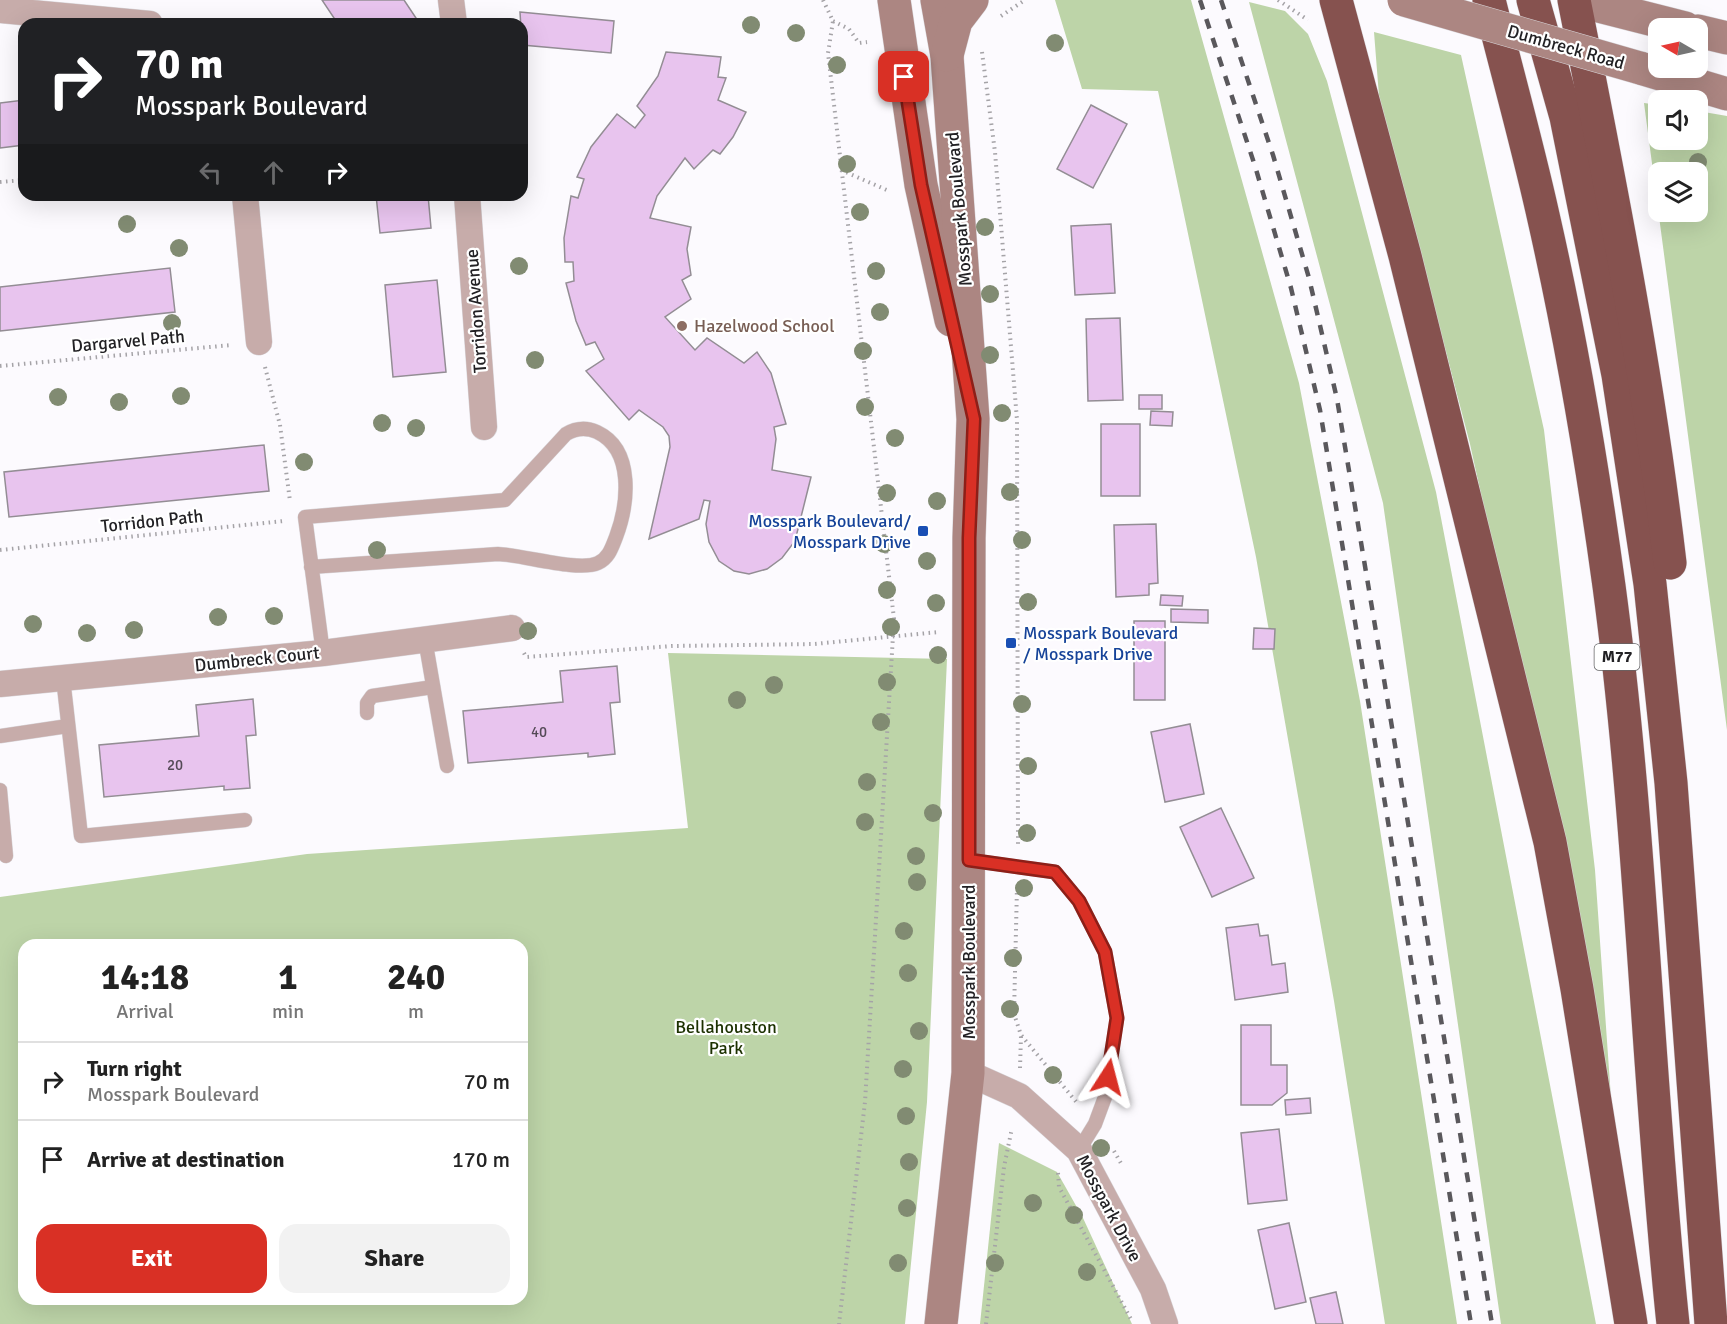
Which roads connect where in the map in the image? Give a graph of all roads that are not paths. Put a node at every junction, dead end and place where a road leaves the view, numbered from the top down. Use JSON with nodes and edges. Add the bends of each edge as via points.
{"nodes":[{"id":1,"x":451,"y":0,"type":"edge"},
{"id":2,"x":894,"y":0,"type":"edge"},
{"id":3,"x":937,"y":0,"type":"edge"},
{"id":4,"x":972,"y":0,"type":"edge"},
{"id":5,"x":1336,"y":0,"type":"edge"},
{"id":6,"x":1404,"y":0,"type":"edge"},
{"id":7,"x":1489,"y":0,"type":"edge"},
{"id":8,"x":1533,"y":0,"type":"edge"},
{"id":9,"x":1575,"y":0,"type":"edge"},
{"id":10,"x":0,"y":10,"type":"edge"},
{"id":11,"x":86,"y":18,"type":"edge"},
{"id":12,"x":453,"y":18,"type":"edge"},
{"id":13,"x":1648,"y":20,"type":"edge"},
{"id":14,"x":1708,"y":33,"type":"edge"},
{"id":15,"x":1727,"y":38,"type":"edge"},
{"id":16,"x":947,"y":56,"type":"junction"},
{"id":17,"x":1727,"y":94,"type":"edge"},
{"id":18,"x":246,"y":201,"type":"edge"},
{"id":19,"x":467,"y":201,"type":"edge"},
{"id":20,"x":259,"y":342,"type":"road end"},
{"id":21,"x":974,"y":419,"type":"junction"},
{"id":22,"x":484,"y":426,"type":"dead end"},
{"id":23,"x":311,"y":567,"type":"junction"},
{"id":24,"x":512,"y":628,"type":"road end"},
{"id":25,"x":425,"y":639,"type":"junction"},
{"id":26,"x":322,"y":653,"type":"junction"},
{"id":27,"x":63,"y":678,"type":"junction"},
{"id":28,"x":0,"y":684,"type":"edge"},
{"id":29,"x":433,"y":687,"type":"junction"},
{"id":30,"x":367,"y":712,"type":"dead end"},
{"id":31,"x":69,"y":726,"type":"junction"},
{"id":32,"x":0,"y":736,"type":"edge"},
{"id":33,"x":447,"y":766,"type":"dead end"},
{"id":34,"x":0,"y":790,"type":"edge"},
{"id":35,"x":245,"y":820,"type":"dead end"},
{"id":36,"x":6,"y":856,"type":"dead end"},
{"id":37,"x":969,"y":860,"type":"junction"},
{"id":38,"x":968,"y":1073,"type":"junction"},
{"id":39,"x":1079,"y":1150,"type":"junction"},
{"id":40,"x":1727,"y":1322,"type":"edge"},
{"id":41,"x":941,"y":1324,"type":"edge"},
{"id":42,"x":1165,"y":1324,"type":"edge"},
{"id":43,"x":1631,"y":1324,"type":"edge"},
{"id":44,"x":1673,"y":1324,"type":"edge"},
{"id":45,"x":1711,"y":1324,"type":"edge"}],
"edges":[{"from":1,"to":12,"type":"street"},
{"from":2,"to":21,"type":"street","name":"Mosspark Boulevard","via":[[926,206]]},
{"from":3,"to":16,"type":"street","name":"Mosspark Boulevard"},
{"from":4,"to":16,"type":"street","via":[[956,21]]},
{"from":5,"to":43,"type":"highway","via":[[1408,267],[1550,842]]},
{"from":6,"to":17,"type":"street","name":"Dumbreck Road","bridge":true},
{"from":7,"to":44,"type":"highway","number":"M77","via":[[1544,216],[1594,480],[1608,579],[1635,826],[1653,1103]]},
{"from":8,"to":45,"type":"highway","number":"M77","via":[[1566,117],[1618,375],[1650,584],[1671,783]]},
{"from":9,"to":13,"type":"street"},
{"from":9,"to":40,"type":"highway","via":[[1636,326],[1680,650]]},
{"from":10,"to":11,"type":"street"},
{"from":14,"to":15,"type":"street"},
{"from":16,"to":21,"type":"street","name":"Mosspark Boulevard"},
{"from":18,"to":20,"type":"street"},
{"from":19,"to":22,"type":"street","name":"Torridon Avenue"},
{"from":21,"to":37,"type":"street","name":"Mosspark Boulevard","via":[[969,538]]},
{"from":23,"to":23,"type":"lane","via":[[299,519],[505,500],[566,434],[577,429],[602,435],[613,446],[624,469],[626,497],[621,524],[608,554],[598,563],[578,567],[523,555],[498,554]]},
{"from":23,"to":26,"type":"lane"},
{"from":24,"to":25,"type":"street","name":"Dumbreck Court"},
{"from":25,"to":26,"type":"street","name":"Dumbreck Court"},
{"from":25,"to":29,"type":"lane"},
{"from":26,"to":27,"type":"street","name":"Dumbreck Court"},
{"from":27,"to":28,"type":"street","name":"Dumbreck Court"},
{"from":27,"to":31,"type":"lane"},
{"from":29,"to":30,"type":"lane","via":[[372,696]]},
{"from":29,"to":33,"type":"lane"},
{"from":31,"to":32,"type":"lane"},
{"from":31,"to":35,"type":"lane","via":[[81,836]]},
{"from":34,"to":36,"type":"lane"},
{"from":37,"to":38,"type":"street","name":"Mosspark Boulevard"},
{"from":37,"to":39,"type":"lane","via":[[1055,872],[1079,901],[1105,952],[1117,1018],[1105,1097]]},
{"from":38,"to":39,"type":"street","name":"Mosspark Drive","via":[[1019,1096]]},
{"from":38,"to":41,"type":"street","name":"Mosspark Boulevard"},
{"from":39,"to":42,"type":"street","name":"Mosspark Drive","via":[[1153,1289]]}]}
